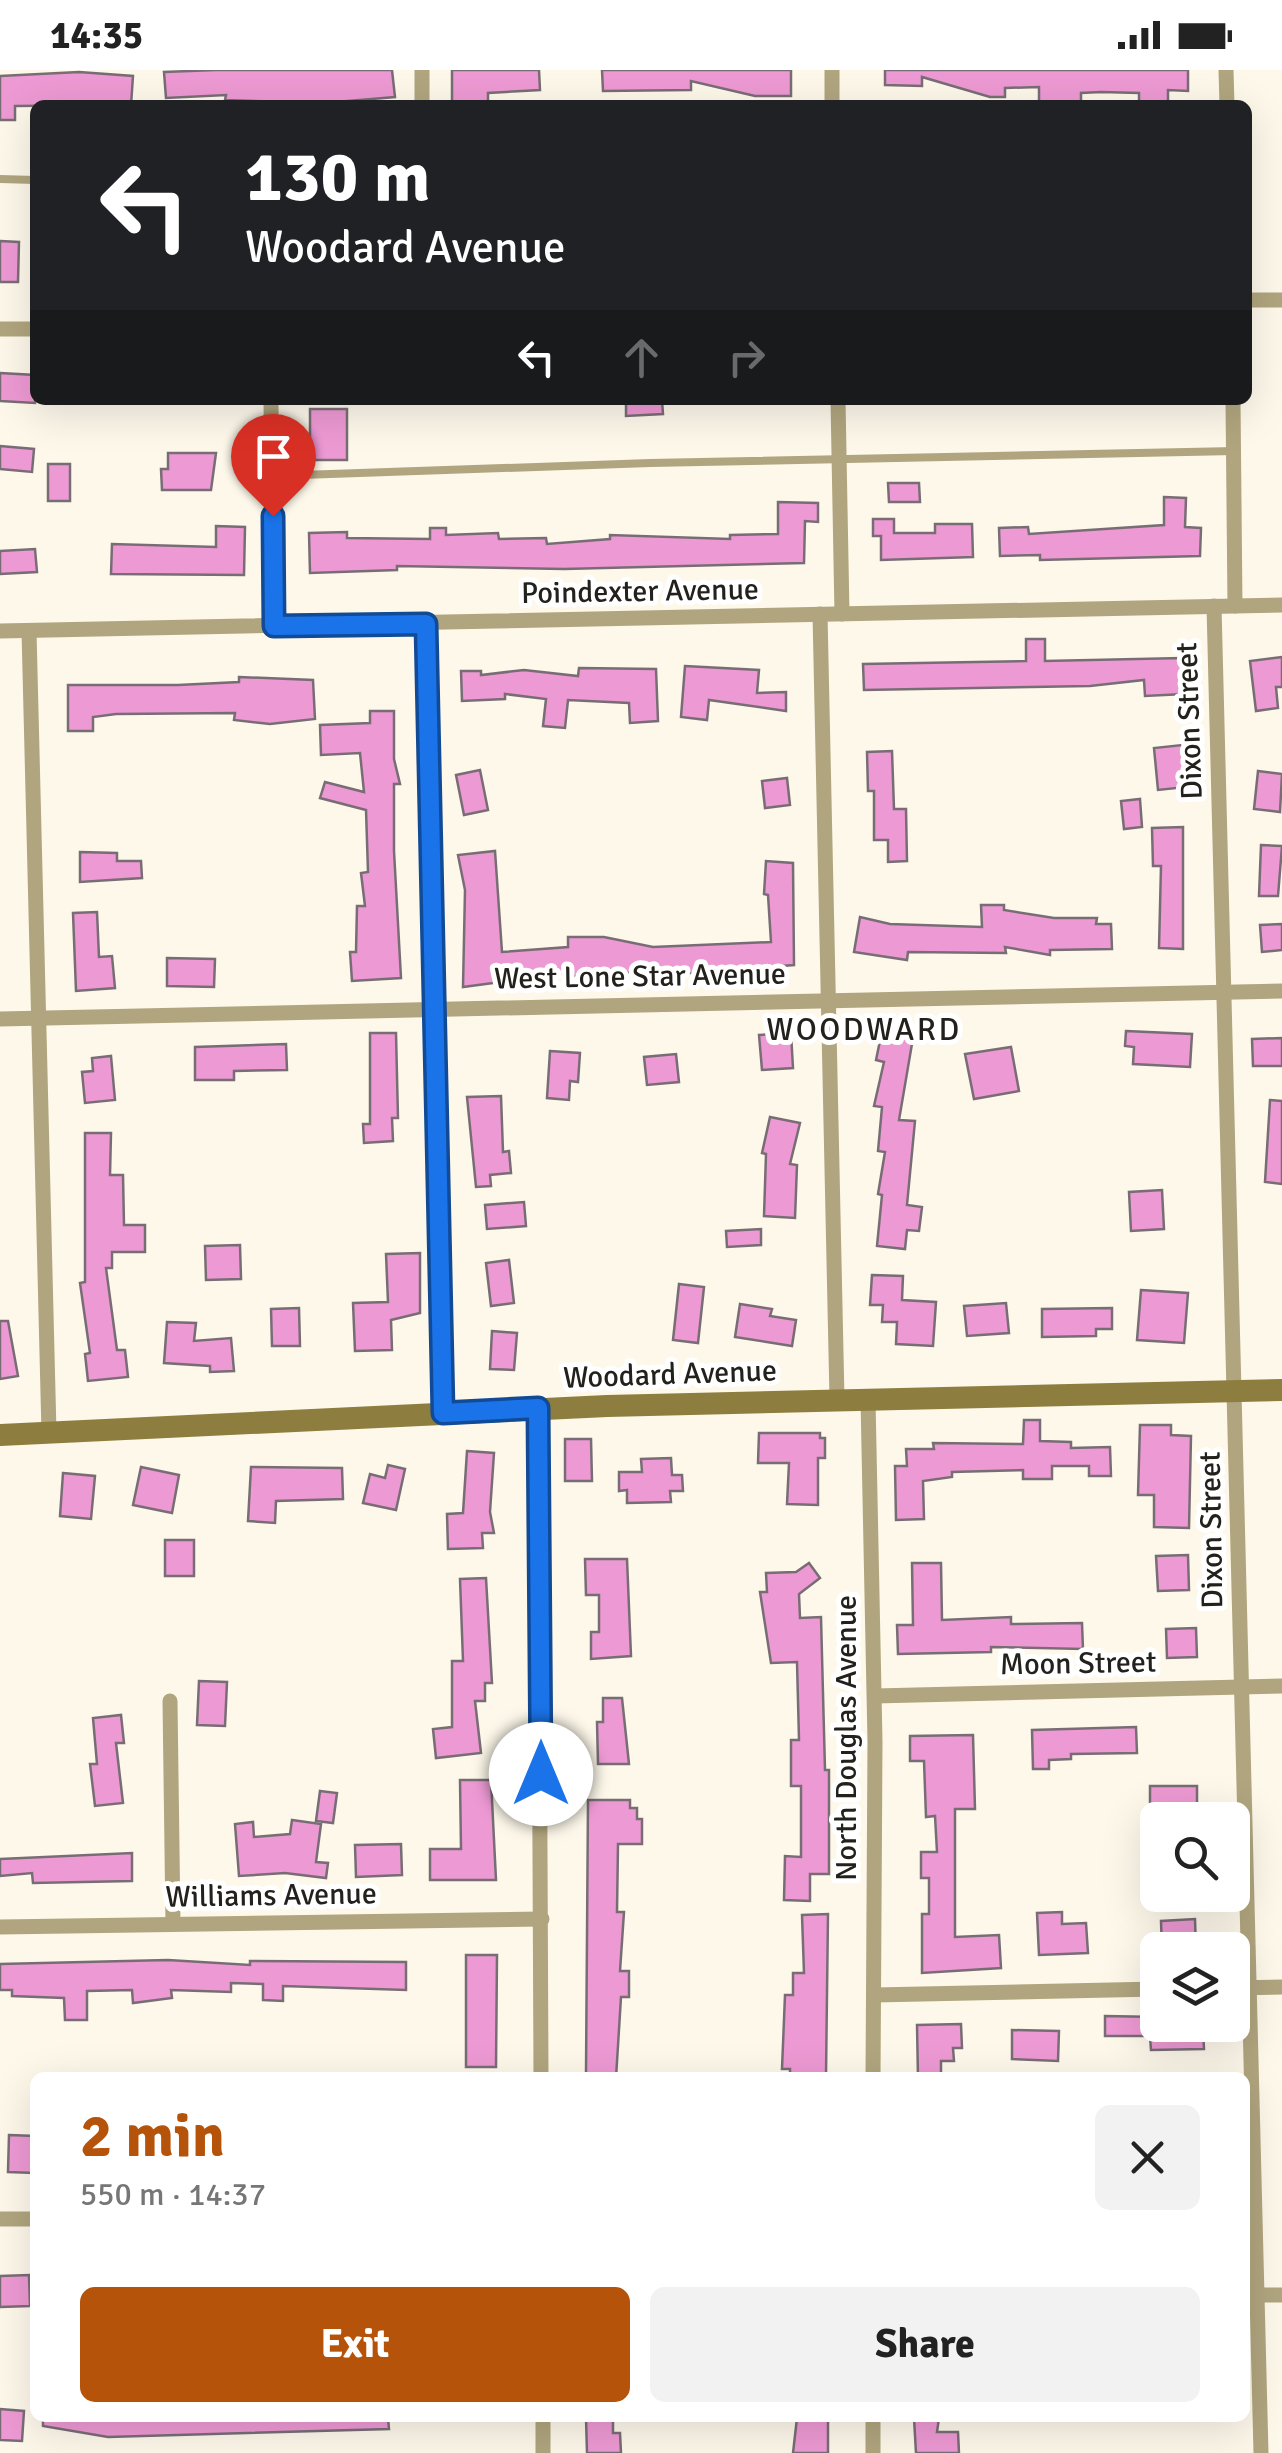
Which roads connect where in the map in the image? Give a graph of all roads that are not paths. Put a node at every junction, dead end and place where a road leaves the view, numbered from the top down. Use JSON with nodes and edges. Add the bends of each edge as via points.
{"nodes":[{"id":1,"x":422,"y":70,"type":"edge"},
{"id":2,"x":832,"y":70,"type":"edge"},
{"id":3,"x":1226,"y":70,"type":"edge"},
{"id":4,"x":422,"y":100,"type":"edge"},
{"id":5,"x":832,"y":100,"type":"edge"},
{"id":6,"x":1227,"y":100,"type":"edge"},
{"id":7,"x":0,"y":178,"type":"edge"},
{"id":8,"x":30,"y":180,"type":"edge"},
{"id":9,"x":1252,"y":300,"type":"edge"},
{"id":10,"x":1282,"y":300,"type":"edge"},
{"id":11,"x":30,"y":329,"type":"edge"},
{"id":12,"x":0,"y":330,"type":"edge"},
{"id":13,"x":272,"y":405,"type":"edge"},
{"id":14,"x":838,"y":405,"type":"edge"},
{"id":15,"x":1234,"y":405,"type":"edge"},
{"id":16,"x":1235,"y":451,"type":"junction"},
{"id":17,"x":840,"y":460,"type":"junction"},
{"id":18,"x":272,"y":476,"type":"junction"},
{"id":19,"x":1282,"y":604,"type":"edge"},
{"id":20,"x":1214,"y":606,"type":"junction"},
{"id":21,"x":1235,"y":606,"type":"junction"},
{"id":22,"x":820,"y":614,"type":"junction"},
{"id":23,"x":842,"y":614,"type":"junction"},
{"id":24,"x":426,"y":624,"type":"junction"},
{"id":25,"x":274,"y":626,"type":"junction"},
{"id":26,"x":0,"y":631,"type":"edge"},
{"id":27,"x":29,"y":631,"type":"junction"},
{"id":28,"x":1225,"y":991,"type":"junction"},
{"id":29,"x":1282,"y":991,"type":"edge"},
{"id":30,"x":828,"y":999,"type":"junction"},
{"id":31,"x":434,"y":1008,"type":"junction"},
{"id":32,"x":38,"y":1018,"type":"junction"},
{"id":33,"x":0,"y":1019,"type":"edge"},
{"id":34,"x":1282,"y":1390,"type":"edge"},
{"id":35,"x":1236,"y":1391,"type":"junction"},
{"id":36,"x":836,"y":1398,"type":"junction"},
{"id":37,"x":868,"y":1399,"type":"junction"},
{"id":38,"x":538,"y":1408,"type":"junction"},
{"id":39,"x":443,"y":1413,"type":"junction"},
{"id":40,"x":49,"y":1433,"type":"junction"},
{"id":41,"x":0,"y":1435,"type":"edge"},
{"id":42,"x":1242,"y":1686,"type":"junction"},
{"id":43,"x":1282,"y":1686,"type":"edge"},
{"id":44,"x":874,"y":1696,"type":"junction"},
{"id":45,"x":170,"y":1701,"type":"dead end"},
{"id":46,"x":542,"y":1919,"type":"junction"},
{"id":47,"x":173,"y":1923,"type":"junction"},
{"id":48,"x":0,"y":1926,"type":"edge"},
{"id":49,"x":1249,"y":1932,"type":"edge"},
{"id":50,"x":1282,"y":1987,"type":"edge"},
{"id":51,"x":1250,"y":1988,"type":"joint"},
{"id":52,"x":1140,"y":1989,"type":"edge"},
{"id":53,"x":874,"y":1995,"type":"junction"},
{"id":54,"x":541,"y":2072,"type":"edge"},
{"id":55,"x":874,"y":2072,"type":"edge"},
{"id":56,"x":0,"y":2219,"type":"edge"},
{"id":57,"x":30,"y":2219,"type":"edge"},
{"id":58,"x":1282,"y":2294,"type":"edge"},
{"id":59,"x":1251,"y":2295,"type":"edge"},
{"id":60,"x":543,"y":2422,"type":"edge"},
{"id":61,"x":872,"y":2422,"type":"edge"},
{"id":62,"x":543,"y":2453,"type":"edge"},
{"id":63,"x":873,"y":2453,"type":"edge"},
{"id":64,"x":1262,"y":2453,"type":"edge"}],
"edges":[{"from":1,"to":4,"type":"street"},
{"from":2,"to":5,"type":"street"},
{"from":3,"to":6,"type":"street"},
{"from":7,"to":8,"type":"lane"},
{"from":9,"to":10,"type":"street"},
{"from":11,"to":12,"type":"street"},
{"from":13,"to":18,"type":"street"},
{"from":14,"to":17,"type":"street"},
{"from":15,"to":16,"type":"street"},
{"from":16,"to":17,"type":"lane"},
{"from":16,"to":21,"type":"street"},
{"from":17,"to":18,"type":"lane"},
{"from":17,"to":23,"type":"street"},
{"from":18,"to":25,"type":"street"},
{"from":19,"to":21,"type":"street","name":"Poindexter Avenue"},
{"from":20,"to":21,"type":"street","name":"Poindexter Avenue"},
{"from":20,"to":23,"type":"street","name":"Poindexter Avenue"},
{"from":20,"to":28,"type":"street","name":"Dixon Street"},
{"from":22,"to":23,"type":"street","name":"Poindexter Avenue"},
{"from":22,"to":24,"type":"street","name":"Poindexter Avenue"},
{"from":22,"to":30,"type":"street"},
{"from":24,"to":25,"type":"street","name":"Poindexter Avenue"},
{"from":24,"to":31,"type":"street"},
{"from":25,"to":27,"type":"street","name":"Poindexter Avenue"},
{"from":26,"to":27,"type":"street","name":"Poindexter Avenue"},
{"from":27,"to":32,"type":"street"},
{"from":28,"to":29,"type":"street","name":"West Lone Star Avenue"},
{"from":28,"to":30,"type":"street","name":"West Lone Star Avenue"},
{"from":28,"to":35,"type":"street","name":"Dixon Street"},
{"from":30,"to":31,"type":"street","name":"West Lone Star Avenue"},
{"from":30,"to":36,"type":"street"},
{"from":31,"to":32,"type":"street","name":"West Lone Star Avenue"},
{"from":31,"to":39,"type":"street"},
{"from":32,"to":33,"type":"street","name":"West Lone Star Avenue"},
{"from":32,"to":40,"type":"street"},
{"from":34,"to":35,"type":"street","name":"Woodard Avenue"},
{"from":35,"to":37,"type":"street","name":"Woodard Avenue"},
{"from":35,"to":42,"type":"street","name":"Dixon Street"},
{"from":36,"to":37,"type":"street","name":"Woodard Avenue"},
{"from":36,"to":38,"type":"street","name":"Woodard Avenue"},
{"from":37,"to":44,"type":"street","name":"North Douglas Avenue"},
{"from":38,"to":39,"type":"street","name":"Woodard Avenue"},
{"from":38,"to":46,"type":"street"},
{"from":39,"to":40,"type":"street","name":"Woodard Avenue"},
{"from":40,"to":41,"type":"street","name":"Woodard Avenue"},
{"from":42,"to":43,"type":"street","name":"Moon Street"},
{"from":42,"to":44,"type":"street","name":"Moon Street"},
{"from":42,"to":49,"type":"street","name":"Dixon Street"},
{"from":44,"to":53,"type":"street","name":"North Douglas Avenue"},
{"from":45,"to":47,"type":"street"},
{"from":46,"to":47,"type":"street","name":"Williams Avenue"},
{"from":46,"to":54,"type":"street"},
{"from":47,"to":48,"type":"street","name":"Williams Avenue"},
{"from":50,"to":51,"type":"street"},
{"from":51,"to":59,"type":"street","name":"Dixon Street"},
{"from":52,"to":53,"type":"street"},
{"from":53,"to":55,"type":"street","name":"North Douglas Avenue"},
{"from":56,"to":57,"type":"street"},
{"from":58,"to":59,"type":"street"},
{"from":59,"to":64,"type":"street","name":"Dixon Street"},
{"from":60,"to":62,"type":"street"},
{"from":61,"to":63,"type":"street"}]}
